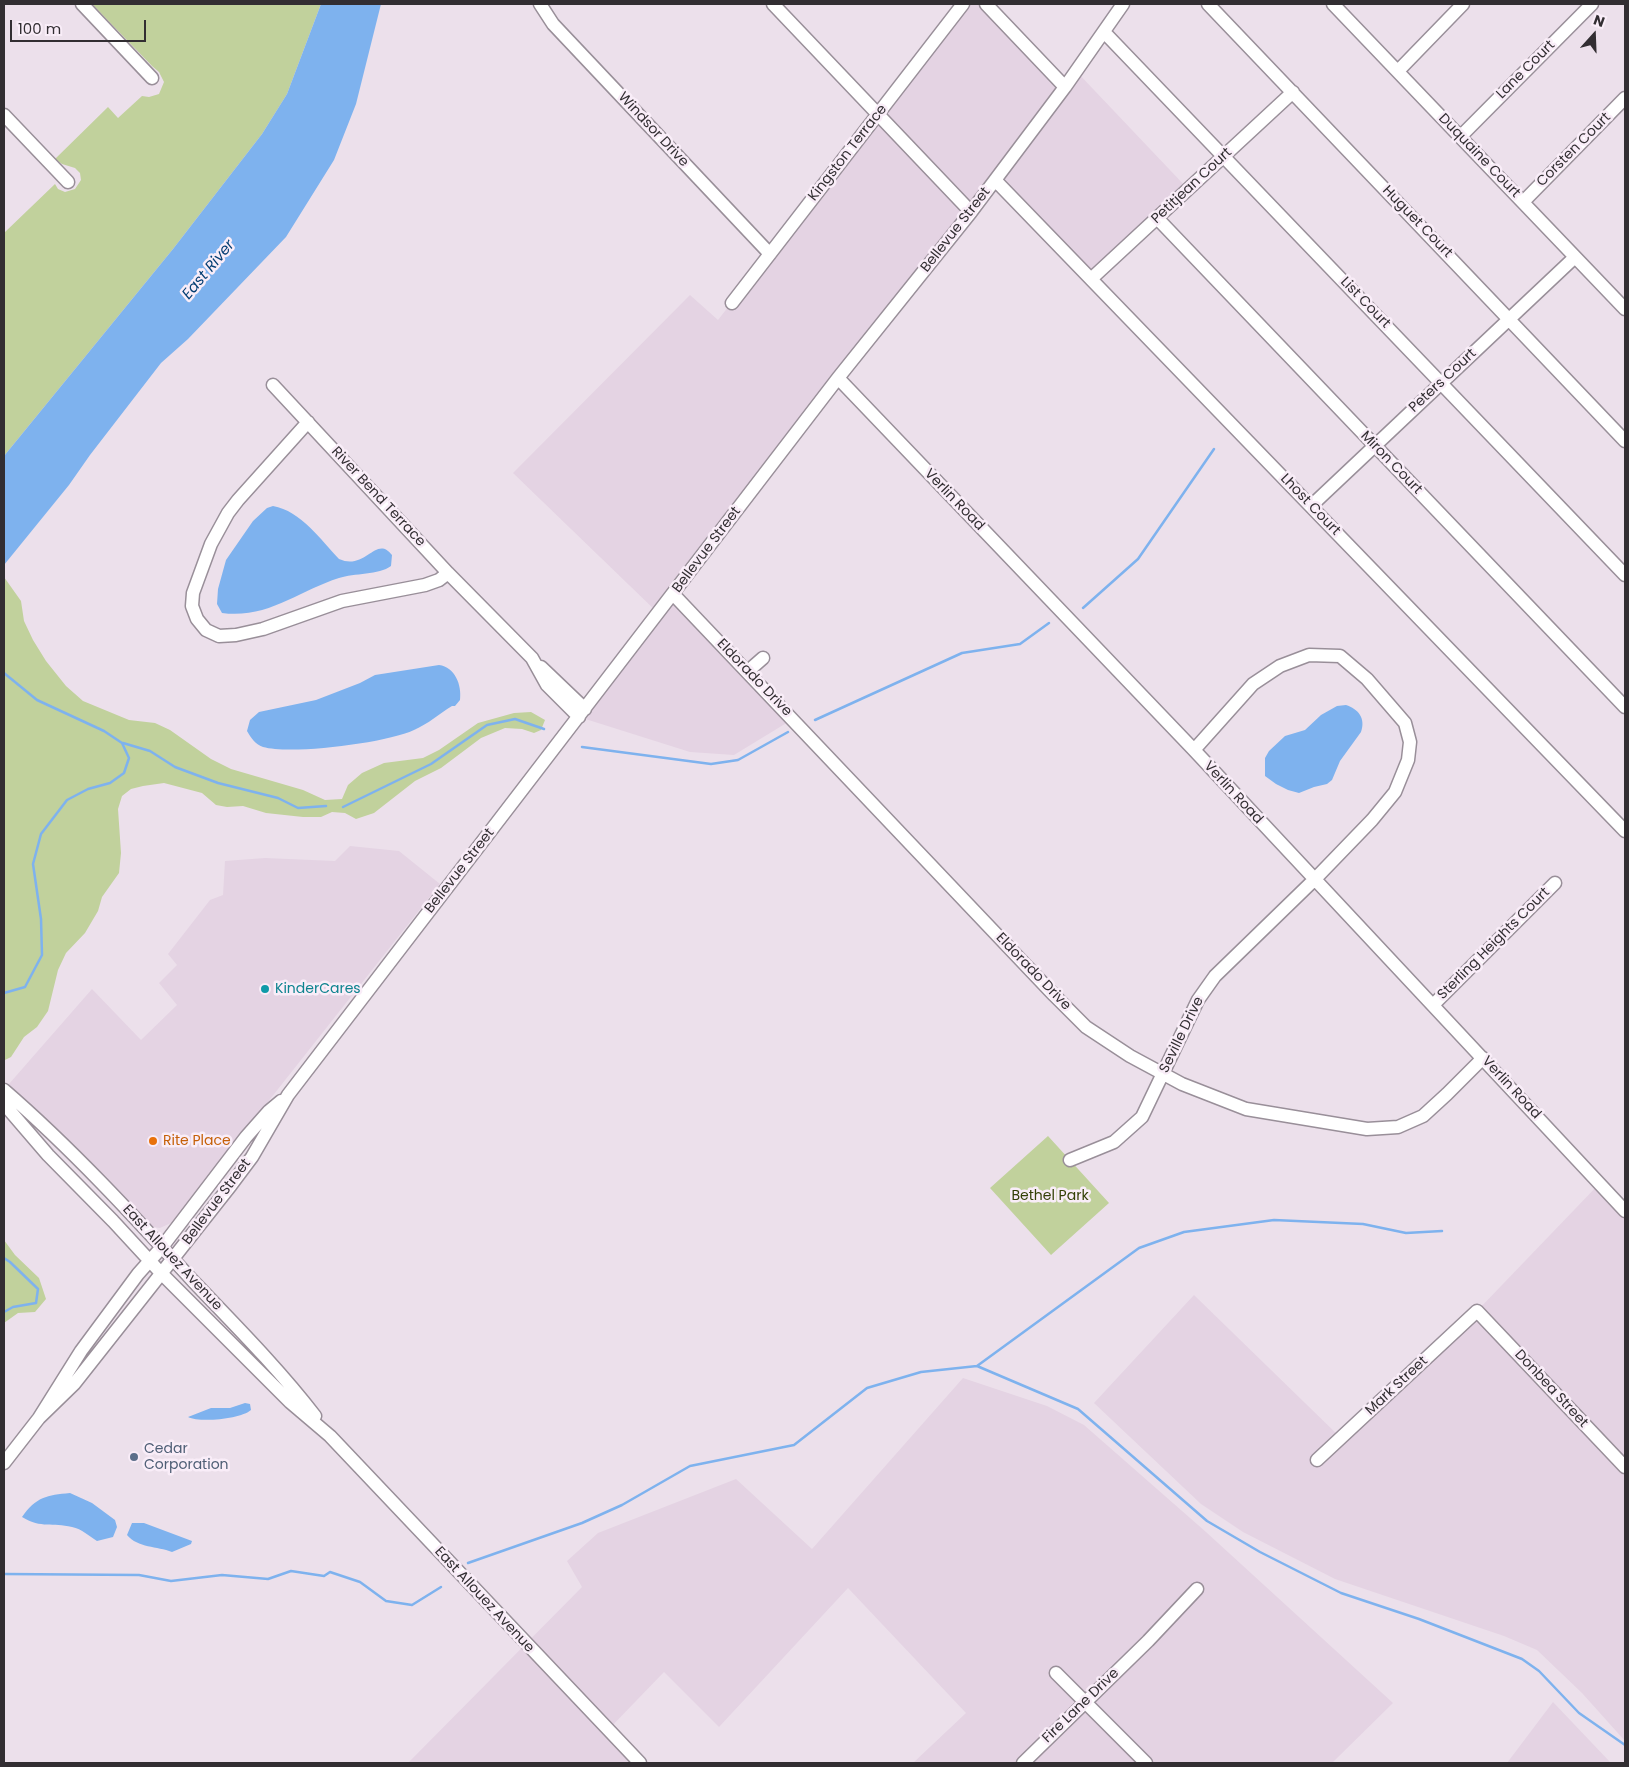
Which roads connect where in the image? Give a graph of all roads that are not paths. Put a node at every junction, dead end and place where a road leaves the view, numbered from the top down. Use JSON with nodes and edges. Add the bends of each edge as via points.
{"nodes":[{"id":1,"x":82,"y":4,"type":"edge"},
{"id":2,"x":540,"y":4,"type":"edge"},
{"id":3,"x":773,"y":4,"type":"edge"},
{"id":4,"x":963,"y":4,"type":"edge"},
{"id":5,"x":986,"y":4,"type":"edge"},
{"id":6,"x":1123,"y":4,"type":"edge"},
{"id":7,"x":1208,"y":4,"type":"edge"},
{"id":8,"x":1333,"y":4,"type":"edge"},
{"id":9,"x":1463,"y":4,"type":"edge"},
{"id":10,"x":1592,"y":4,"type":"edge"},
{"id":11,"x":1104,"y":32,"type":"junction"},
{"id":12,"x":1398,"y":71,"type":"junction"},
{"id":13,"x":152,"y":78,"type":"dead end"},
{"id":14,"x":1065,"y":87,"type":"junction"},
{"id":15,"x":1293,"y":92,"type":"junction"},
{"id":16,"x":1625,"y":98,"type":"edge"},
{"id":17,"x":878,"y":114,"type":"junction"},
{"id":18,"x":4,"y":115,"type":"edge"},
{"id":19,"x":1460,"y":137,"type":"junction"},
{"id":20,"x":1223,"y":156,"type":"junction"},
{"id":21,"x":995,"y":180,"type":"junction"},
{"id":22,"x":68,"y":182,"type":"dead end"},
{"id":23,"x":1523,"y":202,"type":"junction"},
{"id":24,"x":971,"y":212,"type":"junction"},
{"id":25,"x":1157,"y":218,"type":"junction"},
{"id":26,"x":770,"y":254,"type":"junction"},
{"id":27,"x":1575,"y":257,"type":"junction"},
{"id":28,"x":1091,"y":279,"type":"junction"},
{"id":29,"x":732,"y":303,"type":"dead end"},
{"id":30,"x":1625,"y":309,"type":"edge"},
{"id":31,"x":1509,"y":319,"type":"junction"},
{"id":32,"x":838,"y":378,"type":"junction"},
{"id":33,"x":1441,"y":383,"type":"junction"},
{"id":34,"x":273,"y":385,"type":"dead end"},
{"id":35,"x":308,"y":422,"type":"junction"},
{"id":36,"x":1625,"y":441,"type":"edge"},
{"id":37,"x":1375,"y":445,"type":"junction"},
{"id":38,"x":1310,"y":506,"type":"junction"},
{"id":39,"x":448,"y":573,"type":"junction"},
{"id":40,"x":1625,"y":575,"type":"edge"},
{"id":41,"x":673,"y":594,"type":"junction"},
{"id":42,"x":763,"y":658,"type":"dead end"},
{"id":43,"x":747,"y":672,"type":"junction"},
{"id":44,"x":1625,"y":707,"type":"edge"},
{"id":45,"x":582,"y":713,"type":"junction"},
{"id":46,"x":1194,"y":750,"type":"junction"},
{"id":47,"x":1625,"y":831,"type":"edge"},
{"id":48,"x":1315,"y":879,"type":"junction"},
{"id":49,"x":1555,"y":883,"type":"dead end"},
{"id":50,"x":1434,"y":1004,"type":"junction"},
{"id":51,"x":1483,"y":1058,"type":"junction"},
{"id":52,"x":1163,"y":1074,"type":"junction"},
{"id":53,"x":4,"y":1090,"type":"edge"},
{"id":54,"x":288,"y":1095,"type":"junction"},
{"id":55,"x":4,"y":1104,"type":"edge"},
{"id":56,"x":1070,"y":1160,"type":"dead end"},
{"id":57,"x":1625,"y":1211,"type":"edge"},
{"id":58,"x":162,"y":1247,"type":"junction"},
{"id":59,"x":173,"y":1259,"type":"junction"},
{"id":60,"x":149,"y":1261,"type":"junction"},
{"id":61,"x":161,"y":1273,"type":"junction"},
{"id":62,"x":1478,"y":1311,"type":"joint"},
{"id":63,"x":39,"y":1418,"type":"junction"},
{"id":64,"x":330,"y":1436,"type":"junction"},
{"id":65,"x":1317,"y":1460,"type":"dead end"},
{"id":66,"x":4,"y":1463,"type":"edge"},
{"id":67,"x":1625,"y":1467,"type":"edge"},
{"id":68,"x":1197,"y":1589,"type":"dead end"},
{"id":69,"x":1056,"y":1674,"type":"dead end"},
{"id":70,"x":1086,"y":1702,"type":"junction"},
{"id":71,"x":640,"y":1763,"type":"edge"},
{"id":72,"x":1023,"y":1763,"type":"edge"},
{"id":73,"x":1146,"y":1763,"type":"edge"}],
"edges":[{"from":1,"to":13,"type":"street"},
{"from":2,"to":26,"type":"street","name":"Windsor Drive","via":[[553,24]]},
{"from":3,"to":17,"type":"street"},
{"from":4,"to":17,"type":"street","name":"Kingston Terrace"},
{"from":5,"to":14,"type":"street"},
{"from":6,"to":11,"type":"street","name":"Bellevue Street"},
{"from":7,"to":15,"type":"street","name":"Huguet Court"},
{"from":8,"to":12,"type":"street","name":"Duquaine Court"},
{"from":9,"to":12,"type":"street"},
{"from":10,"to":19,"type":"street","name":"Lane Court"},
{"from":11,"to":14,"type":"street","name":"Bellevue Street"},
{"from":11,"to":20,"type":"street","name":"List Court"},
{"from":12,"to":19,"type":"street","name":"Duquaine Court"},
{"from":14,"to":21,"type":"street","name":"Bellevue Street"},
{"from":15,"to":20,"type":"street","name":"Petitjean Court"},
{"from":15,"to":31,"type":"street","name":"Huguet Court"},
{"from":16,"to":23,"type":"street","name":"Corsten Court"},
{"from":17,"to":24,"type":"street"},
{"from":17,"to":26,"type":"street","name":"Kingston Terrace"},
{"from":18,"to":22,"type":"street"},
{"from":19,"to":23,"type":"street","name":"Duquaine Court"},
{"from":20,"to":25,"type":"street","name":"Petitjean Court"},
{"from":20,"to":33,"type":"street","name":"List Court"},
{"from":21,"to":24,"type":"street","name":"Bellevue Street"},
{"from":21,"to":28,"type":"street","name":"Lhost Court"},
{"from":23,"to":27,"type":"street","name":"Duquaine Court"},
{"from":24,"to":32,"type":"street","name":"Bellevue Street"},
{"from":25,"to":28,"type":"street","name":"Petitjean Court"},
{"from":25,"to":37,"type":"street","name":"Miron Court"},
{"from":26,"to":29,"type":"street","name":"Kingston Terrace"},
{"from":27,"to":30,"type":"street","name":"Duquaine Court"},
{"from":27,"to":31,"type":"street","name":"Peters Court"},
{"from":28,"to":38,"type":"street","name":"Lhost Court"},
{"from":31,"to":33,"type":"street","name":"Peters Court"},
{"from":31,"to":36,"type":"street","name":"Huguet Court"},
{"from":32,"to":41,"type":"street","name":"Bellevue Street"},
{"from":32,"to":46,"type":"street","name":"Verlin Road"},
{"from":33,"to":37,"type":"street","name":"Peters Court"},
{"from":33,"to":40,"type":"street","name":"List Court"},
{"from":34,"to":35,"type":"street","name":"River Bend Terrace"},
{"from":35,"to":39,"type":"street","name":"River Bend Terrace"},
{"from":35,"to":39,"type":"street","via":[[238,500],[211,544],[193,593],[192,606],[206,630],[219,636],[263,629],[342,601],[439,580]]},
{"from":37,"to":38,"type":"street","name":"Peters Court"},
{"from":37,"to":44,"type":"street","name":"Miron Court"},
{"from":38,"to":47,"type":"street","name":"Lhost Court"},
{"from":39,"to":45,"type":"street","name":"River Bend Terrace","via":[[532,658],[547,686]]},
{"from":41,"to":43,"type":"street","name":"Eldorado Drive"},
{"from":41,"to":45,"type":"street","name":"Bellevue Street"},
{"from":42,"to":43,"type":"street"},
{"from":43,"to":52,"type":"street","name":"Eldorado Drive","via":[[1086,1027]]},
{"from":45,"to":54,"type":"street","name":"Bellevue Street"},
{"from":46,"to":48,"type":"street","name":"Verlin Road"},
{"from":46,"to":48,"type":"street","name":"Seville Drive","via":[[1253,684],[1280,666],[1309,655],[1340,656],[1374,686],[1405,723],[1410,742],[1408,760],[1394,792]]},
{"from":48,"to":50,"type":"street","name":"Verlin Road"},
{"from":48,"to":52,"type":"street","name":"Seville Drive","via":[[1215,976],[1198,1000]]},
{"from":49,"to":50,"type":"street","name":"Sterling Heights Court"},
{"from":50,"to":51,"type":"street","name":"Verlin Road"},
{"from":51,"to":52,"type":"street","name":"Eldorado Drive","via":[[1423,1116],[1398,1127],[1367,1129],[1246,1109]]},
{"from":51,"to":57,"type":"street","name":"Verlin Road"},
{"from":52,"to":56,"type":"street","name":"Seville Drive","via":[[1142,1116],[1128,1130],[1114,1142]]},
{"from":53,"to":58,"type":"street","name":"East Allouez Avenue"},
{"from":54,"to":58,"type":"street","name":"Bellevue Street","via":[[246,1136]]},
{"from":54,"to":59,"type":"street","name":"Bellevue Street","via":[[252,1157]]},
{"from":55,"to":60,"type":"street","name":"East Allouez Avenue"},
{"from":58,"to":59,"type":"street","name":"East Allouez Avenue"},
{"from":58,"to":60,"type":"street","name":"Bellevue Street"},
{"from":59,"to":61,"type":"street","name":"Bellevue Street"},
{"from":59,"to":64,"type":"street","name":"East Allouez Avenue","via":[[286,1381]]},
{"from":60,"to":61,"type":"street","name":"East Allouez Avenue"},
{"from":60,"to":63,"type":"street","name":"Bellevue Street","via":[[82,1351]]},
{"from":61,"to":63,"type":"street","name":"Bellevue Street","via":[[74,1384]]},
{"from":61,"to":64,"type":"street","name":"East Allouez Avenue","via":[[290,1402]]},
{"from":62,"to":65,"type":"street","name":"Mark Street"},
{"from":62,"to":67,"type":"street","name":"Donbea Street"},
{"from":63,"to":66,"type":"street","name":"Bellevue Street"},
{"from":64,"to":71,"type":"street","name":"East Allouez Avenue"},
{"from":68,"to":70,"type":"street","name":"Fire Lane Drive"},
{"from":69,"to":70,"type":"street"},
{"from":70,"to":72,"type":"street","name":"Fire Lane Drive"},
{"from":70,"to":73,"type":"street"}]}
